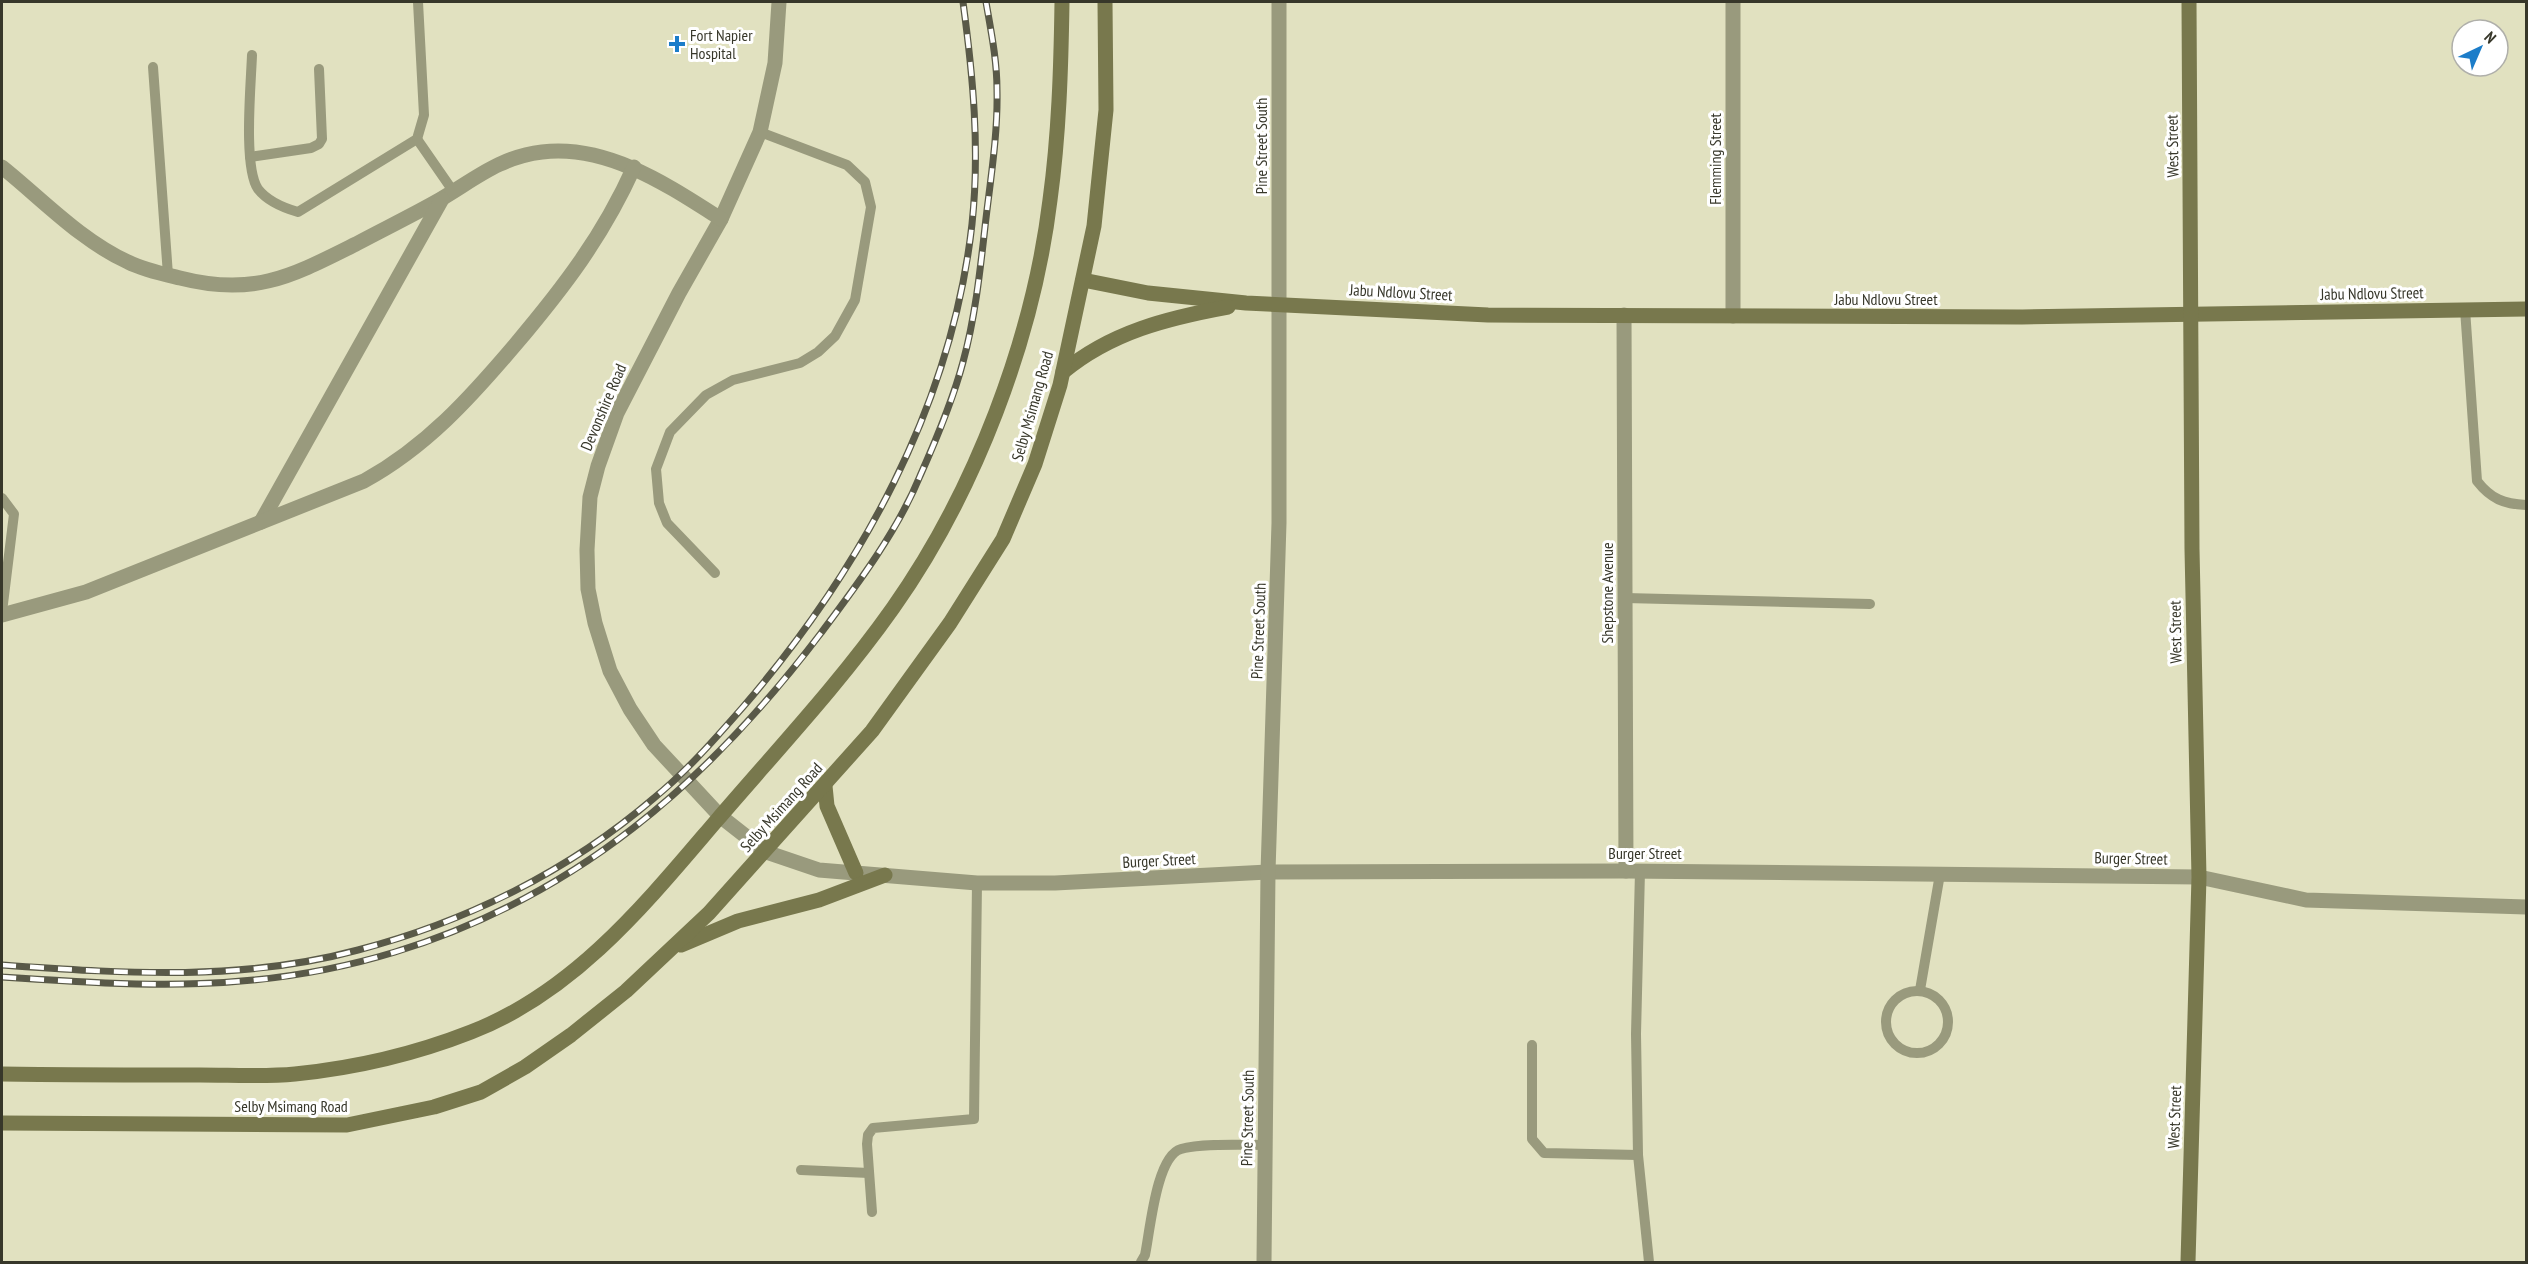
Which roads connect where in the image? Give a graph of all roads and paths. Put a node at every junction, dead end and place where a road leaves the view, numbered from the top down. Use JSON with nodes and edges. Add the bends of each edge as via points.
{"nodes":[{"id":1,"x":418,"y":2,"type":"edge"},
{"id":2,"x":779,"y":2,"type":"edge"},
{"id":3,"x":1062,"y":2,"type":"edge"},
{"id":4,"x":1106,"y":2,"type":"edge"},
{"id":5,"x":1279,"y":2,"type":"edge"},
{"id":6,"x":1733,"y":2,"type":"edge"},
{"id":7,"x":2189,"y":2,"type":"edge"},
{"id":8,"x":252,"y":55,"type":"dead end"},
{"id":9,"x":153,"y":67,"type":"dead end"},
{"id":10,"x":319,"y":69,"type":"dead end"},
{"id":11,"x":760,"y":132,"type":"junction"},
{"id":12,"x":417,"y":139,"type":"junction"},
{"id":13,"x":250,"y":157,"type":"junction"},
{"id":14,"x":2,"y":167,"type":"edge"},
{"id":15,"x":634,"y":167,"type":"junction"},
{"id":16,"x":447,"y":195,"type":"junction"},
{"id":17,"x":721,"y":219,"type":"junction"},
{"id":18,"x":168,"y":275,"type":"junction"},
{"id":19,"x":1083,"y":280,"type":"junction"},
{"id":20,"x":1246,"y":303,"type":"junction"},
{"id":21,"x":1278,"y":304,"type":"junction"},
{"id":22,"x":2465,"y":309,"type":"junction"},
{"id":23,"x":2526,"y":309,"type":"edge"},
{"id":24,"x":1624,"y":315,"type":"junction"},
{"id":25,"x":2192,"y":315,"type":"junction"},
{"id":26,"x":1733,"y":316,"type":"junction"},
{"id":27,"x":1063,"y":372,"type":"junction"},
{"id":28,"x":2,"y":498,"type":"edge"},
{"id":29,"x":2526,"y":505,"type":"edge"},
{"id":30,"x":261,"y":522,"type":"junction"},
{"id":31,"x":715,"y":573,"type":"dead end"},
{"id":32,"x":1625,"y":598,"type":"junction"},
{"id":33,"x":1870,"y":604,"type":"dead end"},
{"id":34,"x":2,"y":614,"type":"edge"},
{"id":35,"x":825,"y":786,"type":"junction"},
{"id":36,"x":720,"y":816,"type":"junction"},
{"id":37,"x":766,"y":852,"type":"junction"},
{"id":38,"x":1633,"y":871,"type":"junction"},
{"id":39,"x":1268,"y":872,"type":"junction"},
{"id":40,"x":856,"y":873,"type":"junction"},
{"id":41,"x":1940,"y":874,"type":"junction"},
{"id":42,"x":885,"y":875,"type":"junction"},
{"id":43,"x":2199,"y":877,"type":"junction"},
{"id":44,"x":977,"y":883,"type":"junction"},
{"id":45,"x":2526,"y":907,"type":"edge"},
{"id":46,"x":670,"y":950,"type":"junction"},
{"id":47,"x":1920,"y":990,"type":"junction"},
{"id":48,"x":1532,"y":1045,"type":"dead end"},
{"id":49,"x":2,"y":1074,"type":"edge"},
{"id":50,"x":2,"y":1123,"type":"edge"},
{"id":51,"x":1265,"y":1145,"type":"junction"},
{"id":52,"x":1638,"y":1155,"type":"junction"},
{"id":53,"x":801,"y":1170,"type":"dead end"},
{"id":54,"x":870,"y":1173,"type":"junction"},
{"id":55,"x":873,"y":1212,"type":"dead end"},
{"id":56,"x":1141,"y":1263,"type":"edge"},
{"id":57,"x":1264,"y":1263,"type":"edge"},
{"id":58,"x":1649,"y":1263,"type":"edge"},
{"id":59,"x":2188,"y":1263,"type":"edge"}],
"edges":[{"from":1,"to":12,"type":"lane","via":[[423,115]]},
{"from":2,"to":11,"type":"street","name":"Devonshire Road","via":[[775,63]]},
{"from":3,"to":36,"type":"main road","name":"Selby Msimang Road","via":[[1060,88],[1050,201],[1036,281],[1017,352],[993,415],[957,497],[897,603],[849,669]]},
{"from":4,"to":19,"type":"main road","name":"Selby Msimang Road","via":[[1106,110],[1094,226]]},
{"from":5,"to":21,"type":"street","name":"Pine Street South"},
{"from":6,"to":26,"type":"street","name":"Flemming Street"},
{"from":7,"to":25,"type":"main road","name":"West Street"},
{"from":8,"to":13,"type":"lane"},
{"from":9,"to":18,"type":"lane"},
{"from":10,"to":13,"type":"lane","via":[[319,144]]},
{"from":11,"to":17,"type":"street","name":"Devonshire Road"},
{"from":11,"to":31,"type":"lane","via":[[847,165],[865,182],[871,207],[855,300],[835,336],[800,363],[733,380],[706,395],[670,432],[656,469],[659,503],[667,523]]},
{"from":12,"to":13,"type":"lane","via":[[298,212],[268,199],[258,188]]},
{"from":12,"to":16,"type":"lane"},
{"from":14,"to":18,"type":"street","via":[[100,246],[129,262]]},
{"from":15,"to":16,"type":"street","via":[[579,154],[543,152],[505,160]]},
{"from":15,"to":17,"type":"street"},
{"from":15,"to":30,"type":"street","via":[[612,215],[569,278],[452,416],[398,462],[364,481]]},
{"from":16,"to":18,"type":"street","via":[[301,272],[269,282],[212,287]]},
{"from":16,"to":30,"type":"street"},
{"from":17,"to":36,"type":"street","name":"Devonshire Road","via":[[617,412],[590,497],[587,550],[594,622],[610,670],[654,745]]},
{"from":19,"to":20,"type":"main road","name":"Jabu Ndlovu Street","via":[[1148,293]]},
{"from":19,"to":27,"type":"main road","name":"Selby Msimang Road"},
{"from":20,"to":21,"type":"main road","name":"Jabu Ndlovu Street"},
{"from":20,"to":27,"type":"main road","name":"Jabu Ndlovu Street","via":[[1182,316],[1120,335]]},
{"from":21,"to":24,"type":"main road","name":"Jabu Ndlovu Street","via":[[1488,315]]},
{"from":21,"to":39,"type":"street","name":"Pine Street South","via":[[1279,523]]},
{"from":22,"to":23,"type":"main road","name":"Jabu Ndlovu Street"},
{"from":22,"to":25,"type":"main road","name":"Jabu Ndlovu Street"},
{"from":22,"to":29,"type":"lane","via":[[2477,482],[2498,500]]},
{"from":24,"to":26,"type":"main road","name":"Jabu Ndlovu Street"},
{"from":24,"to":32,"type":"street","name":"Shepstone Avenue"},
{"from":25,"to":26,"type":"main road","name":"Jabu Ndlovu Street"},
{"from":25,"to":43,"type":"main road","name":"West Street"},
{"from":27,"to":35,"type":"main road","name":"Selby Msimang Road","via":[[1035,464],[1003,539],[950,624],[872,730]]},
{"from":28,"to":34,"type":"lane","via":[[14,514]]},
{"from":30,"to":34,"type":"street","via":[[86,592]]},
{"from":32,"to":33,"type":"lane"},
{"from":32,"to":38,"type":"street","name":"Shepstone Avenue"},
{"from":35,"to":37,"type":"main road","name":"Selby Msimang Road"},
{"from":35,"to":40,"type":"main road","via":[[827,806]]},
{"from":36,"to":37,"type":"street","name":"Devonshire Road"},
{"from":36,"to":49,"type":"main road","name":"Selby Msimang Road","via":[[649,900],[604,945],[555,986],[473,1032],[351,1067],[291,1075]]},
{"from":37,"to":40,"type":"street","name":"Burger Street","via":[[819,870]]},
{"from":37,"to":46,"type":"main road","name":"Selby Msimang Road"},
{"from":38,"to":39,"type":"street","name":"Burger Street"},
{"from":38,"to":41,"type":"street","name":"Burger Street"},
{"from":38,"to":52,"type":"lane"},
{"from":39,"to":44,"type":"street","name":"Burger Street"},
{"from":39,"to":51,"type":"street","name":"Pine Street South"},
{"from":40,"to":42,"type":"street","name":"Burger Street"},
{"from":41,"to":43,"type":"street","name":"Burger Street"},
{"from":41,"to":47,"type":"lane"},
{"from":42,"to":44,"type":"street","name":"Burger Street"},
{"from":42,"to":46,"type":"main road","via":[[819,900],[738,921]]},
{"from":43,"to":45,"type":"street","name":"Burger Street","via":[[2306,900]]},
{"from":43,"to":59,"type":"main road","name":"West Street"},
{"from":44,"to":54,"type":"lane","via":[[974,1119],[873,1128],[868,1135]]},
{"from":46,"to":50,"type":"main road","name":"Selby Msimang Road","via":[[572,1035],[525,1067],[481,1092],[434,1107],[347,1125]]},
{"from":47,"to":47,"type":"lane","via":[[1901,994],[1888,1009],[1886,1029],[1896,1046],[1914,1053],[1933,1050],[1946,1035],[1948,1015],[1938,998]]},
{"from":48,"to":52,"type":"lane","via":[[1532,1139],[1537,1147],[1544,1153]]},
{"from":51,"to":56,"type":"lane","via":[[1180,1149],[1168,1157]]},
{"from":51,"to":57,"type":"street","name":"Pine Street South"},
{"from":52,"to":58,"type":"lane"},
{"from":53,"to":54,"type":"lane"},
{"from":54,"to":55,"type":"lane"}]}
